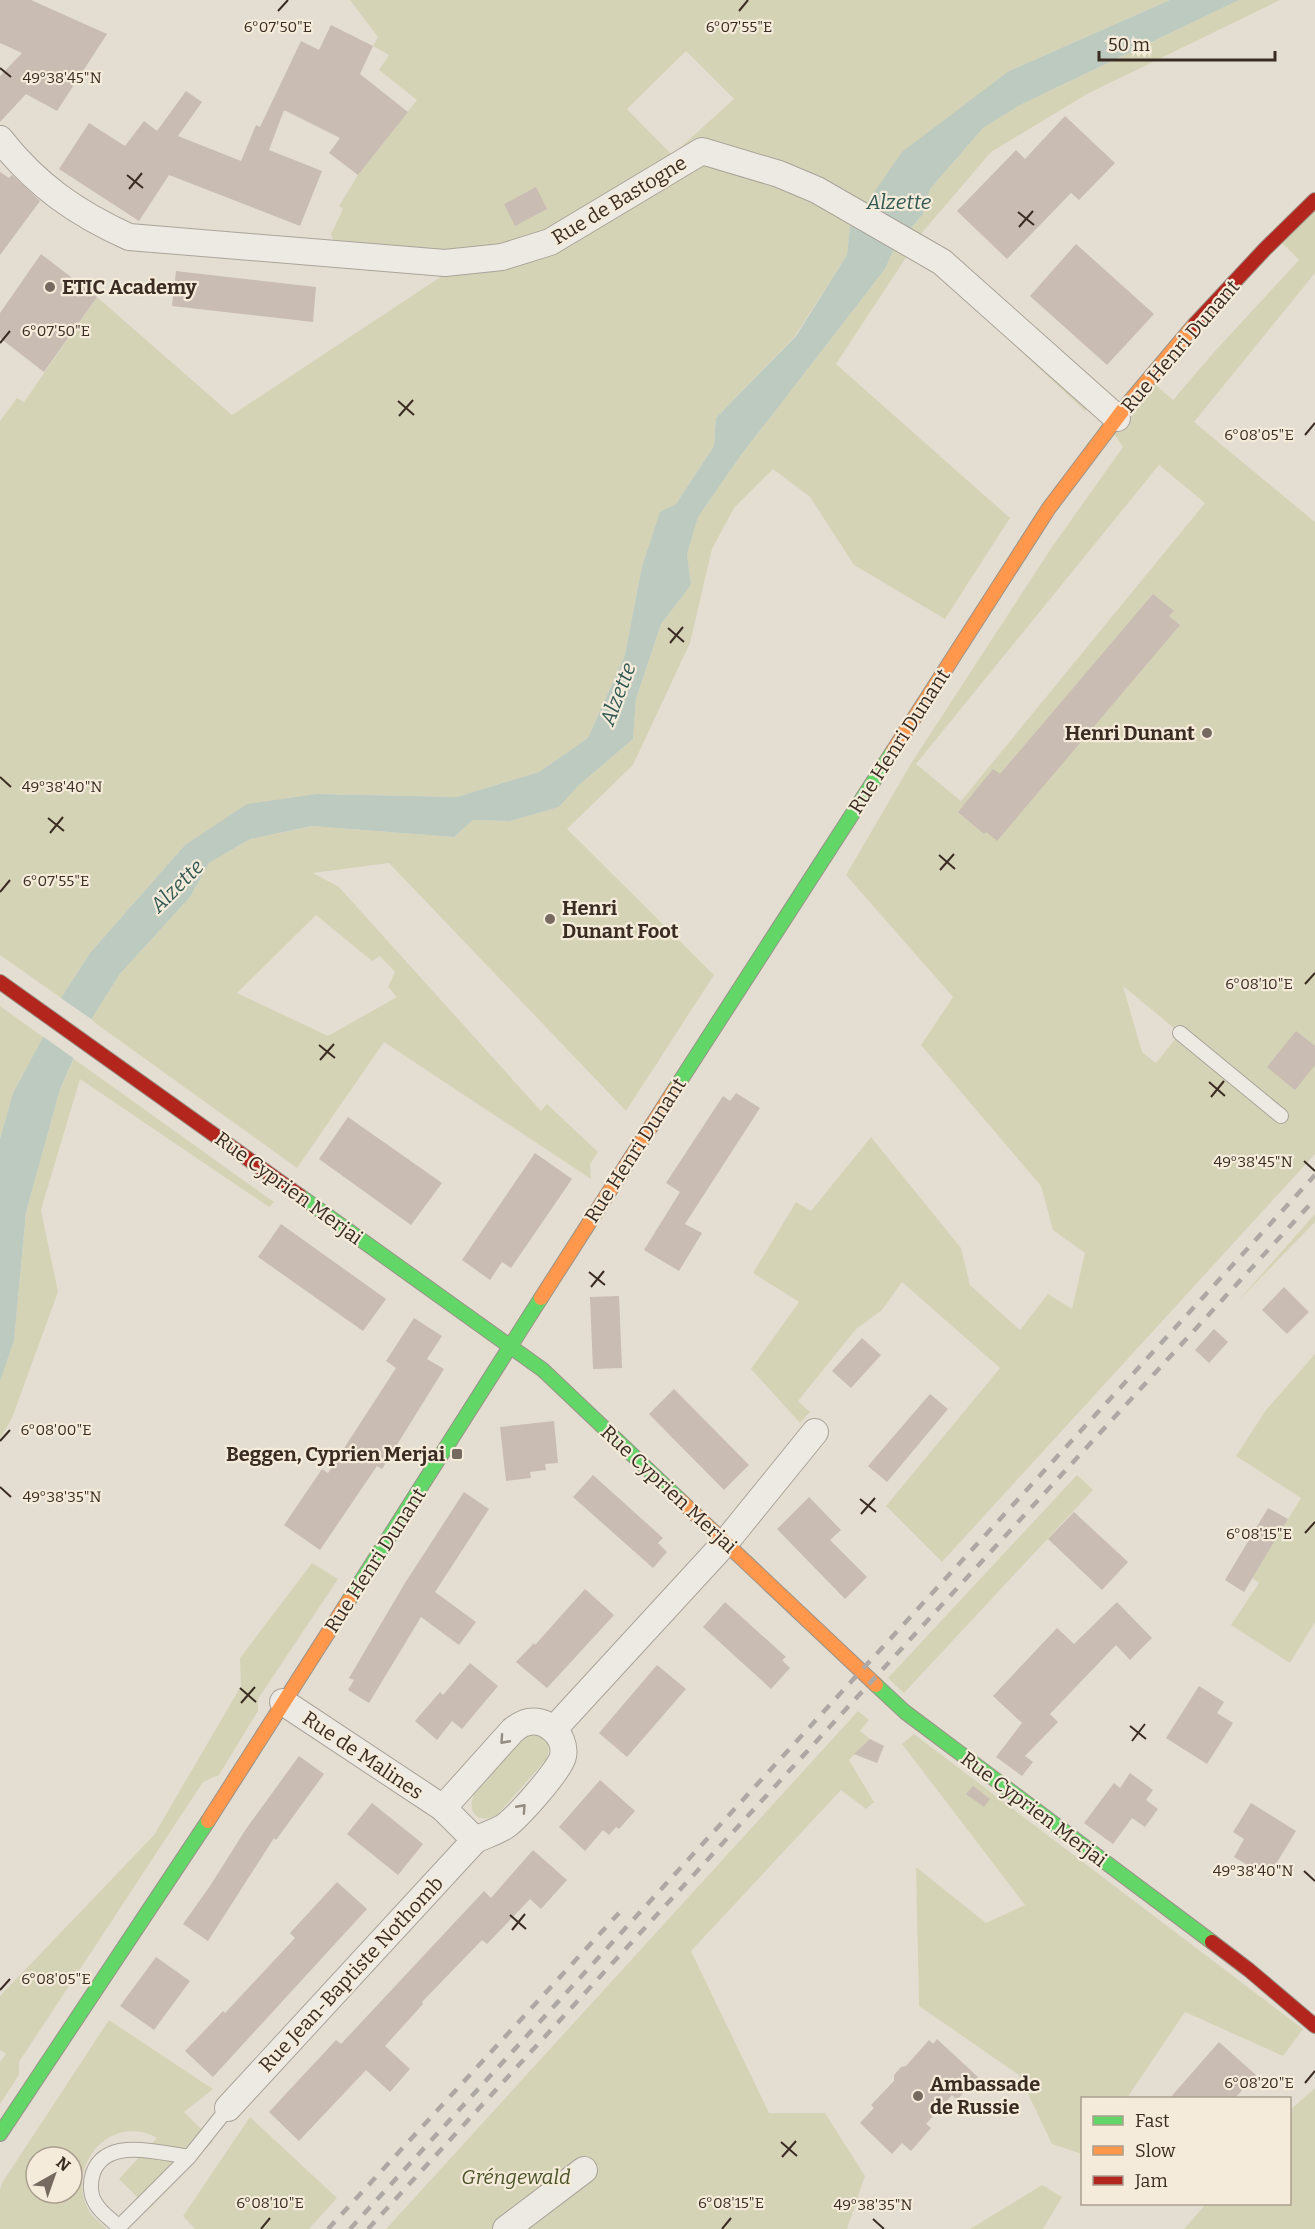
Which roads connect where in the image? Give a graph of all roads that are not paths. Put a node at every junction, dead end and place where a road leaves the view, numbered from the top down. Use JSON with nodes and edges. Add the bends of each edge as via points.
{"nodes":[{"id":1,"x":0,"y":139,"type":"edge"},
{"id":2,"x":1315,"y":200,"type":"edge"},
{"id":3,"x":1117,"y":418,"type":"junction"},
{"id":4,"x":0,"y":982,"type":"edge"},
{"id":5,"x":1180,"y":1033,"type":"dead end"},
{"id":6,"x":1281,"y":1116,"type":"dead end"},
{"id":7,"x":510,"y":1346,"type":"junction"},
{"id":8,"x":815,"y":1432,"type":"dead end"},
{"id":9,"x":725,"y":1543,"type":"junction"},
{"id":10,"x":283,"y":1702,"type":"junction"},
{"id":11,"x":554,"y":1729,"type":"junction"},
{"id":12,"x":443,"y":1808,"type":"junction"},
{"id":13,"x":475,"y":1840,"type":"junction"},
{"id":14,"x":1315,"y":2026,"type":"edge"},
{"id":15,"x":228,"y":2108,"type":"joint"},
{"id":16,"x":0,"y":2134,"type":"edge"},
{"id":17,"x":189,"y":2157,"type":"junction"},
{"id":18,"x":584,"y":2169,"type":"dead end"},
{"id":19,"x":506,"y":2229,"type":"edge"}],
"edges":[{"from":1,"to":3,"type":"street","name":"Rue de Bastogne","via":[[14,158],[63,201],[95,222],[129,237],[445,263],[502,257],[550,242],[702,151],[817,190],[942,262]]},
{"from":2,"to":3,"type":"main road","name":"Rue Henri Dunant","via":[[1241,274]]},
{"from":3,"to":7,"type":"main road","name":"Rue Henri Dunant","via":[[1049,508]]},
{"from":4,"to":7,"type":"main road","name":"Rue Cyprien Merjai"},
{"from":5,"to":6,"type":"lane"},
{"from":7,"to":9,"type":"main road","name":"Rue Cyprien Merjai","via":[[543,1370]]},
{"from":7,"to":10,"type":"main road","name":"Rue Henri Dunant"},
{"from":8,"to":9,"type":"street"},
{"from":9,"to":11,"type":"street"},
{"from":9,"to":14,"type":"main road","name":"Rue Cyprien Merjai","via":[[905,1712],[1249,1970]]},
{"from":10,"to":12,"type":"street","name":"Rue de Malines"},
{"from":10,"to":16,"type":"main road","name":"Rue Henri Dunant"},
{"from":11,"to":12,"type":"street","one_way":true,"via":[[540,1722],[525,1722],[513,1730]]},
{"from":13,"to":11,"type":"street","name":"Rue Jean-Baptiste Nothomb","one_way":true,"via":[[507,1825],[557,1769],[563,1756],[562,1741]]},
{"from":12,"to":13,"type":"street"},
{"from":13,"to":15,"type":"street","name":"Rue Jean-Baptiste Nothomb"},
{"from":15,"to":17,"type":"lane"},
{"from":17,"to":17,"type":"lane","via":[[119,2227],[95,2204],[90,2184],[96,2165],[112,2152],[133,2150]]},
{"from":18,"to":19,"type":"street"}]}
